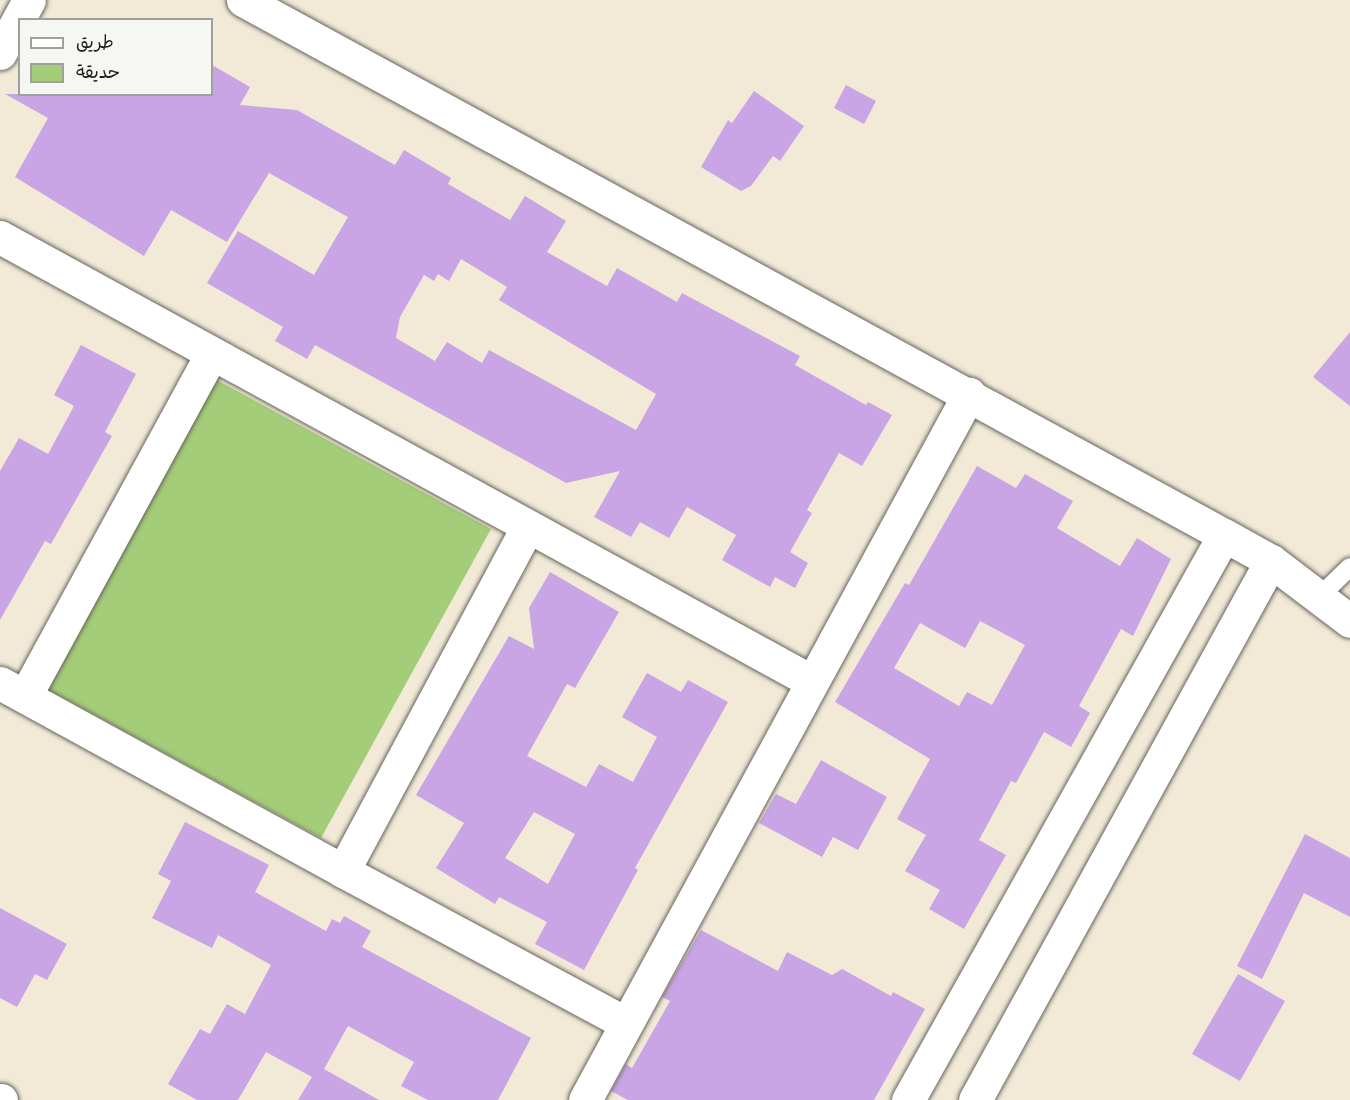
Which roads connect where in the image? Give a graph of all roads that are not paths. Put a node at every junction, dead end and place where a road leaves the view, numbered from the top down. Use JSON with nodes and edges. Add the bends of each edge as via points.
{"nodes":[{"id":1,"x":29,"y":0,"type":"edge"},
{"id":2,"x":243,"y":0,"type":"edge"},
{"id":3,"x":19,"y":18,"type":"edge"},
{"id":4,"x":18,"y":20,"type":"edge"},
{"id":5,"x":0,"y":52,"type":"edge"},
{"id":6,"x":0,"y":237,"type":"edge"},
{"id":7,"x":211,"y":355,"type":"junction"},
{"id":8,"x":969,"y":394,"type":"junction"},
{"id":9,"x":528,"y":526,"type":"junction"},
{"id":10,"x":1224,"y":535,"type":"junction"},
{"id":11,"x":1271,"y":561,"type":"junction"},
{"id":12,"x":1350,"y":567,"type":"edge"},
{"id":13,"x":1319,"y":597,"type":"junction"},
{"id":14,"x":1350,"y":621,"type":"edge"},
{"id":15,"x":811,"y":681,"type":"junction"},
{"id":16,"x":12,"y":690,"type":"edge"},
{"id":17,"x":343,"y":871,"type":"junction"},
{"id":18,"x":625,"y":1023,"type":"junction"},
{"id":19,"x":585,"y":1100,"type":"edge"},
{"id":20,"x":908,"y":1100,"type":"edge"},
{"id":21,"x":975,"y":1100,"type":"edge"}],
"edges":[{"from":1,"to":3,"type":"street"},
{"from":2,"to":8,"type":"street"},
{"from":4,"to":5,"type":"street"},
{"from":6,"to":7,"type":"street"},
{"from":7,"to":9,"type":"street"},
{"from":7,"to":16,"type":"street"},
{"from":8,"to":10,"type":"street"},
{"from":8,"to":15,"type":"street"},
{"from":9,"to":15,"type":"street"},
{"from":9,"to":17,"type":"street"},
{"from":10,"to":11,"type":"street"},
{"from":10,"to":20,"type":"street"},
{"from":11,"to":13,"type":"street"},
{"from":11,"to":21,"type":"street"},
{"from":12,"to":13,"type":"lane"},
{"from":13,"to":14,"type":"street"},
{"from":15,"to":18,"type":"street"},
{"from":16,"to":17,"type":"street"},
{"from":17,"to":18,"type":"street"},
{"from":18,"to":19,"type":"street"}]}
